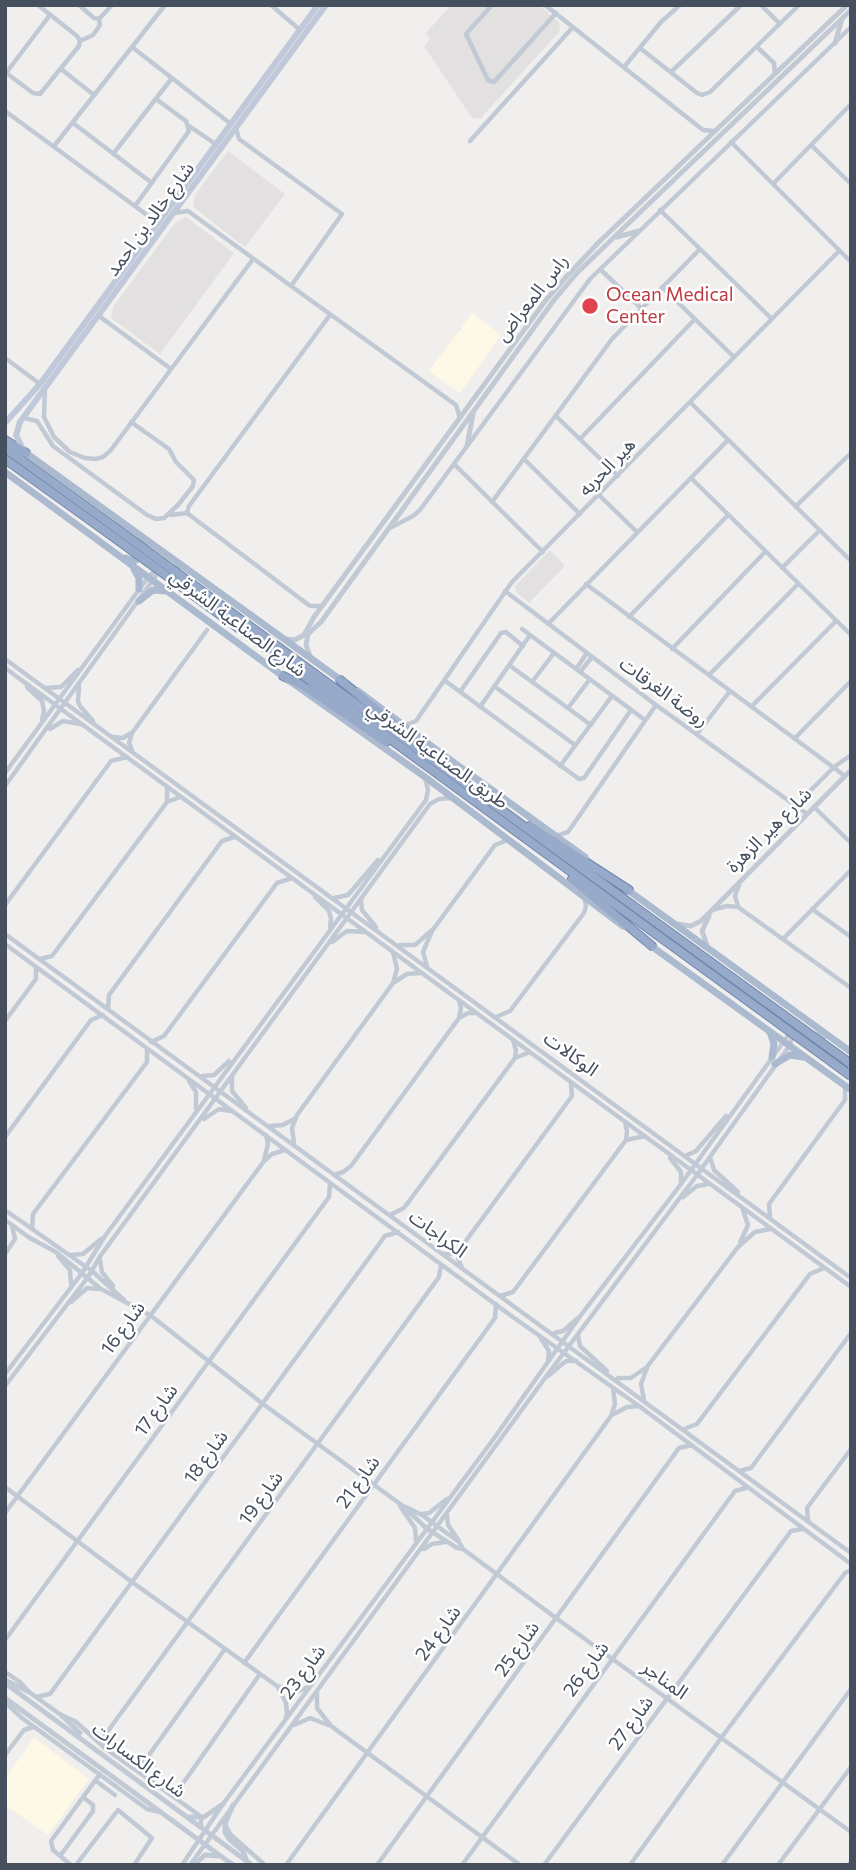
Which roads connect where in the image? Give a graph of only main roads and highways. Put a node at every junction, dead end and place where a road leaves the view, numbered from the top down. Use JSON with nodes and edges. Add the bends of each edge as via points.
{"nodes":[{"id":1,"x":318,"y":5,"type":"edge"},
{"id":2,"x":326,"y":5,"type":"edge"},
{"id":3,"x":234,"y":126,"type":"junction"},
{"id":4,"x":43,"y":386,"type":"junction"},
{"id":5,"x":6,"y":423,"type":"edge"},
{"id":6,"x":16,"y":429,"type":"junction"},
{"id":7,"x":5,"y":438,"type":"edge"},
{"id":8,"x":5,"y":448,"type":"edge"},
{"id":9,"x":26,"y":453,"type":"junction"},
{"id":10,"x":5,"y":460,"type":"edge"},
{"id":11,"x":5,"y":472,"type":"edge"},
{"id":12,"x":110,"y":530,"type":"junction"},
{"id":13,"x":138,"y":533,"type":"junction"},
{"id":14,"x":116,"y":553,"type":"junction"},
{"id":15,"x":130,"y":563,"type":"junction"},
{"id":16,"x":196,"y":575,"type":"junction"},
{"id":17,"x":139,"y":589,"type":"road end"},
{"id":18,"x":170,"y":592,"type":"junction"},
{"id":19,"x":178,"y":598,"type":"junction"},
{"id":20,"x":139,"y":601,"type":"road end"},
{"id":21,"x":283,"y":676,"type":"junction"},
{"id":22,"x":313,"y":677,"type":"junction"},
{"id":23,"x":340,"y":680,"type":"junction"},
{"id":24,"x":407,"y":752,"type":"junction"},
{"id":25,"x":461,"y":780,"type":"junction"},
{"id":26,"x":452,"y":798,"type":"joint"},
{"id":27,"x":503,"y":811,"type":"junction"},
{"id":28,"x":550,"y":858,"type":"junction"},
{"id":29,"x":629,"y":890,"type":"junction"},
{"id":30,"x":659,"y":930,"type":"junction"},
{"id":31,"x":652,"y":946,"type":"junction"},
{"id":32,"x":777,"y":998,"type":"junction"},
{"id":33,"x":755,"y":1019,"type":"junction"},
{"id":34,"x":767,"y":1028,"type":"junction"},
{"id":35,"x":839,"y":1044,"type":"junction"},
{"id":36,"x":851,"y":1052,"type":"edge"},
{"id":37,"x":811,"y":1061,"type":"junction"},
{"id":38,"x":851,"y":1064,"type":"edge"},
{"id":39,"x":851,"y":1076,"type":"edge"},
{"id":40,"x":848,"y":1088,"type":"edge"}],
"edges":[{"from":1,"to":3,"type":"main road","name":"شارع خالد بن احمد"},
{"from":2,"to":3,"type":"main road","name":"شارع خالد بن احمد"},
{"from":3,"to":4,"type":"main road","name":"شارع خالد بن احمد"},
{"from":3,"to":4,"type":"main road","name":"شارع خالد بن احمد","via":[[99,316]]},
{"from":4,"to":5,"type":"main road","name":"شارع خالد بن احمد"},
{"from":4,"to":6,"type":"main road","name":"شارع خالد بن احمد"},
{"from":5,"to":6,"type":"main road","via":[[8,430]]},
{"from":6,"to":9,"type":"main road"},
{"from":7,"to":9,"type":"highway"},
{"from":8,"to":12,"type":"highway","name":"طريق الصناعية الشرقي"},
{"from":9,"to":13,"type":"main road","name":"شارع الصناعية الشرقي"},
{"from":10,"to":12,"type":"highway","name":"طريق الصناعية الشرقي"},
{"from":11,"to":14,"type":"main road","name":"شارع الصناعية الشرقي"},
{"from":12,"to":22,"type":"highway","name":"طريق الصناعية الشرقي","bridge":true},
{"from":13,"to":14,"type":"main road","via":[[145,545],[143,556],[134,561]]},
{"from":13,"to":16,"type":"main road","name":"شارع الصناعية الشرقي"},
{"from":14,"to":15,"type":"main road","name":"شارع الصناعية الشرقي"},
{"from":15,"to":17,"type":"main road"},
{"from":15,"to":18,"type":"main road","name":"شارع الصناعية الشرقي"},
{"from":16,"to":19,"type":"main road","via":[[179,582]]},
{"from":16,"to":23,"type":"main road","name":"شارع الصناعية الشرقي"},
{"from":18,"to":19,"type":"main road","name":"شارع الصناعية الشرقي"},
{"from":18,"to":20,"type":"main road","via":[[156,589]]},
{"from":19,"to":21,"type":"main road","name":"شارع الصناعية الشرقي"},
{"from":21,"to":24,"type":"highway"},
{"from":21,"to":26,"type":"main road","name":"شارع الصناعية الشرقي"},
{"from":22,"to":24,"type":"highway","name":"طريق الصناعية الشرقي"},
{"from":22,"to":25,"type":"highway","name":"طريق الصناعية الشرقي"},
{"from":23,"to":25,"type":"highway"},
{"from":23,"to":29,"type":"main road","name":"طريق الصناعية الشرقي"},
{"from":24,"to":28,"type":"highway","name":"طريق الصناعية الشرقي"},
{"from":25,"to":27,"type":"highway","name":"طريق الصناعية الشرقي"},
{"from":26,"to":31,"type":"main road","name":"طريق الصناعية الشرقي"},
{"from":27,"to":29,"type":"highway"},
{"from":27,"to":30,"type":"highway","name":"طريق الصناعية الشرقي"},
{"from":28,"to":30,"type":"highway","name":"طريق الصناعية الشرقي"},
{"from":28,"to":31,"type":"highway"},
{"from":29,"to":32,"type":"main road","name":"طريق الصناعية الشرقي"},
{"from":30,"to":38,"type":"highway","name":"طريق الصناعية الشرقي","bridge":true},
{"from":30,"to":39,"type":"highway","name":"طريق الصناعية الشرقي","bridge":true},
{"from":31,"to":33,"type":"main road","name":"طريق الصناعية الشرقي"},
{"from":32,"to":33,"type":"main road","via":[[781,1010],[776,1021],[767,1024]]},
{"from":32,"to":35,"type":"main road","name":"طريق الصناعية الشرقي"},
{"from":33,"to":34,"type":"main road","name":"طريق الصناعية الشرقي"},
{"from":34,"to":37,"type":"main road","name":"طريق الصناعية الشرقي"},
{"from":34,"to":37,"type":"main road","via":[[774,1060],[798,1055]]},
{"from":35,"to":36,"type":"main road","name":"طريق الصناعية الشرقي"},
{"from":35,"to":37,"type":"main road","via":[[814,1041],[809,1047]]},
{"from":37,"to":40,"type":"main road","name":"طريق الصناعية الشرقي"}]}
